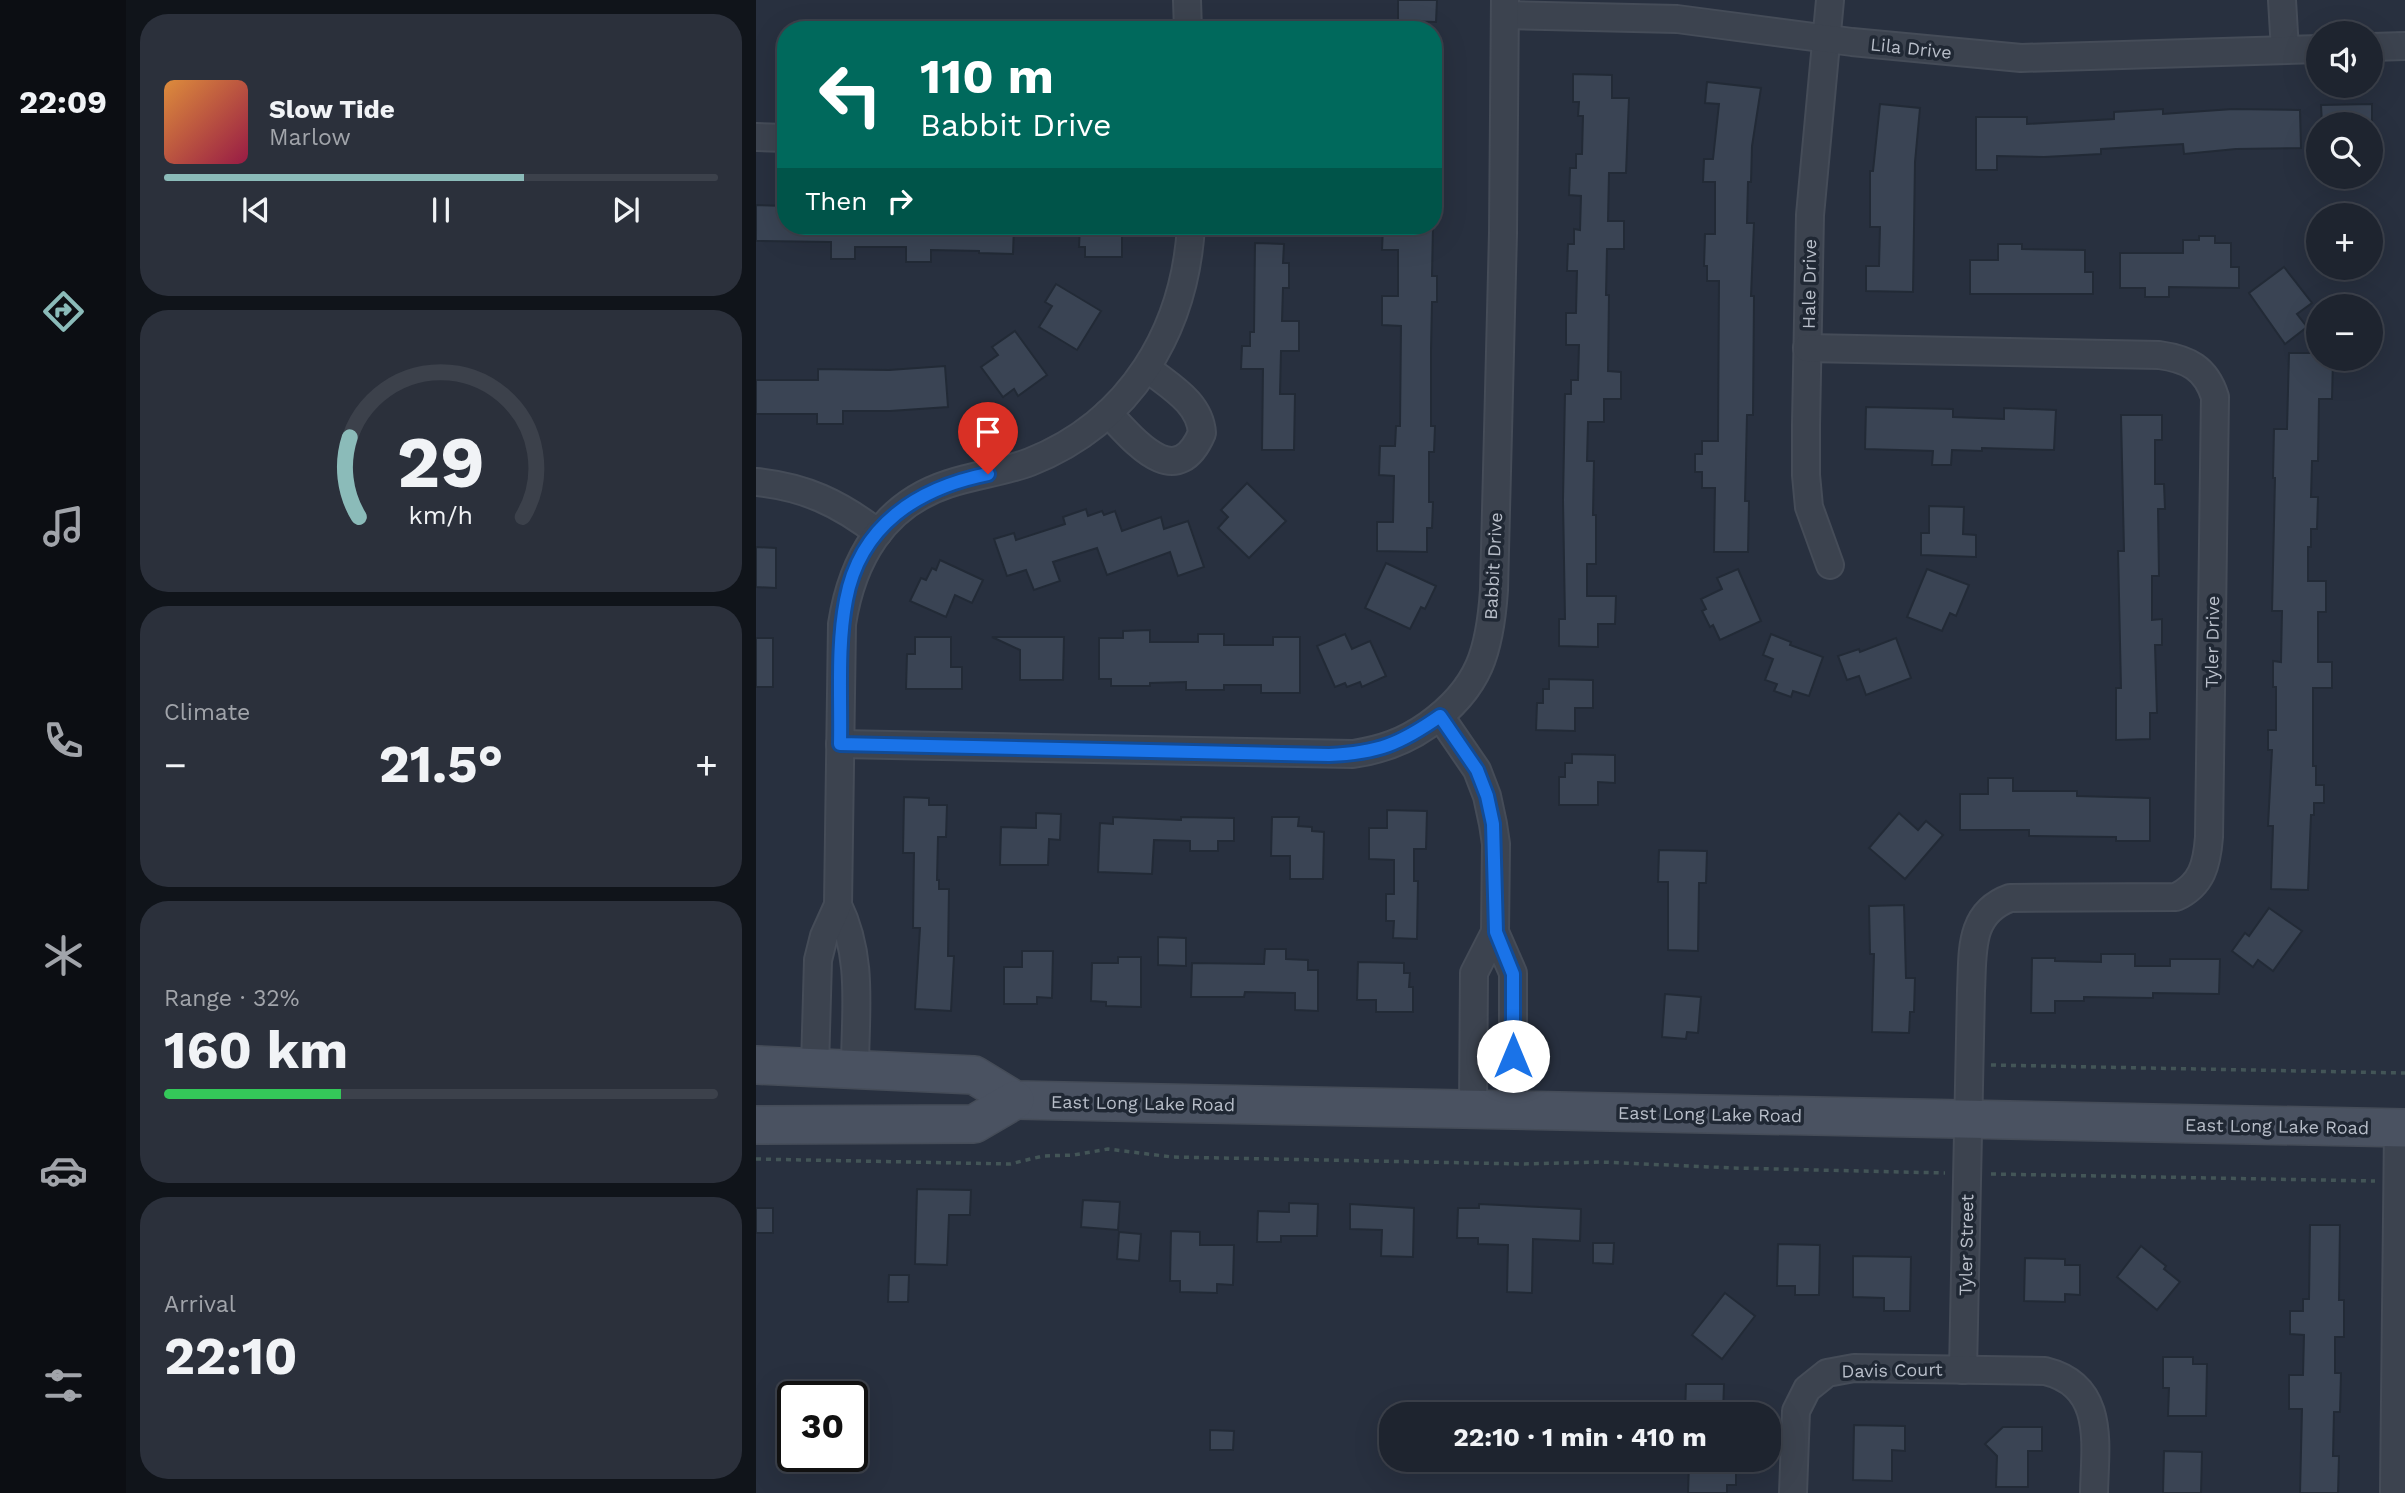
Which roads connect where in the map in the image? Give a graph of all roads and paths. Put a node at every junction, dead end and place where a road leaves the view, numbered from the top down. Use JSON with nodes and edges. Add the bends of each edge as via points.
{"nodes":[{"id":1,"x":1187,"y":0,"type":"edge"},
{"id":2,"x":1830,"y":0,"type":"edge"},
{"id":3,"x":2282,"y":0,"type":"edge"},
{"id":4,"x":1505,"y":8,"type":"edge"},
{"id":5,"x":1188,"y":21,"type":"edge"},
{"id":6,"x":1826,"y":39,"type":"junction"},
{"id":7,"x":2405,"y":46,"type":"edge"},
{"id":8,"x":2383,"y":47,"type":"edge"},
{"id":9,"x":2306,"y":49,"type":"edge"},
{"id":10,"x":2285,"y":50,"type":"junction"},
{"id":11,"x":756,"y":137,"type":"edge"},
{"id":12,"x":777,"y":138,"type":"edge"},
{"id":13,"x":1190,"y":235,"type":"edge"},
{"id":14,"x":1807,"y":348,"type":"junction"},
{"id":15,"x":1147,"y":368,"type":"junction"},
{"id":16,"x":1108,"y":413,"type":"junction"},
{"id":17,"x":756,"y":482,"type":"edge"},
{"id":18,"x":878,"y":533,"type":"junction"},
{"id":19,"x":1830,"y":565,"type":"dead end"},
{"id":20,"x":1440,"y":716,"type":"junction"},
{"id":21,"x":840,"y":744,"type":"junction"},
{"id":22,"x":838,"y":905,"type":"junction"},
{"id":23,"x":1496,"y":932,"type":"junction"},
{"id":24,"x":756,"y":1065,"type":"edge"},
{"id":25,"x":1985,"y":1065,"type":"dead end"},
{"id":26,"x":815,"y":1067,"type":"junction"},
{"id":27,"x":855,"y":1070,"type":"junction"},
{"id":28,"x":912,"y":1072,"type":"junction"},
{"id":29,"x":2405,"y":1073,"type":"edge"},
{"id":30,"x":1015,"y":1100,"type":"junction"},
{"id":31,"x":1473,"y":1110,"type":"junction"},
{"id":32,"x":1513,"y":1110,"type":"junction"},
{"id":33,"x":1969,"y":1120,"type":"junction"},
{"id":34,"x":900,"y":1124,"type":"junction"},
{"id":35,"x":756,"y":1125,"type":"edge"},
{"id":36,"x":2402,"y":1128,"type":"edge"},
{"id":37,"x":756,"y":1159,"type":"edge"},
{"id":38,"x":1953,"y":1173,"type":"dead end"},
{"id":39,"x":1981,"y":1174,"type":"dead end"},
{"id":40,"x":2377,"y":1181,"type":"dead end"},
{"id":41,"x":1964,"y":1370,"type":"junction"},
{"id":42,"x":2400,"y":1379,"type":"edge"},
{"id":43,"x":1793,"y":1493,"type":"edge"},
{"id":44,"x":2094,"y":1493,"type":"edge"},
{"id":45,"x":2394,"y":1493,"type":"edge"}],
"edges":[{"from":1,"to":5,"type":"street"},
{"from":2,"to":6,"type":"street","name":"Hale Drive"},
{"from":3,"to":10,"type":"street"},
{"from":4,"to":6,"type":"street","name":"Lila Drive","via":[[1677,19]]},
{"from":4,"to":20,"type":"street","name":"Babbit Drive","via":[[1492,615],[1476,674],[1457,702]]},
{"from":6,"to":10,"type":"street","name":"Lila Drive","via":[[2021,58]]},
{"from":6,"to":14,"type":"street","name":"Hale Drive","via":[[1810,215]]},
{"from":7,"to":8,"type":"street"},
{"from":9,"to":10,"type":"street","name":"Lila Drive"},
{"from":11,"to":12,"type":"street"},
{"from":13,"to":15,"type":"street","via":[[1185,281],[1175,312]]},
{"from":14,"to":19,"type":"street","name":"Hale Drive","via":[[1808,496]]},
{"from":14,"to":33,"type":"street","name":"Tyler Drive","via":[[2159,355],[2196,366],[2215,397],[2209,837],[2204,870],[2187,892],[2176,897],[2010,898],[1987,911],[1976,931],[1973,950]]},
{"from":15,"to":16,"type":"street"},
{"from":15,"to":16,"type":"street","via":[[1198,413],[1202,433],[1193,450],[1175,460],[1156,458]]},
{"from":16,"to":18,"type":"street","via":[[1031,462],[947,484],[923,495]]},
{"from":17,"to":18,"type":"street","via":[[823,498]]},
{"from":18,"to":21,"type":"street","via":[[855,571],[846,597]]},
{"from":20,"to":21,"type":"street","name":"Babbit Drive","via":[[1376,751],[1329,755]]},
{"from":20,"to":23,"type":"street","via":[[1477,770],[1487,796],[1496,844]]},
{"from":21,"to":22,"type":"street"},
{"from":22,"to":26,"type":"street","via":[[818,960]]},
{"from":22,"to":27,"type":"street","via":[[856,962]]},
{"from":23,"to":31,"type":"street","via":[[1474,973]]},
{"from":23,"to":32,"type":"street","via":[[1513,974]]},
{"from":24,"to":26,"type":"main road"},
{"from":25,"to":29,"type":"path"},
{"from":26,"to":27,"type":"main road"},
{"from":27,"to":28,"type":"main road"},
{"from":28,"to":30,"type":"main road","via":[[974,1075]]},
{"from":28,"to":34,"type":"main road","via":[[918,1083],[916,1104]]},
{"from":30,"to":31,"type":"main road","name":"East Long Lake Road"},
{"from":30,"to":34,"type":"main road","via":[[974,1124]]},
{"from":31,"to":32,"type":"main road","name":"East Long Lake Road"},
{"from":32,"to":33,"type":"main road","name":"East Long Lake Road"},
{"from":33,"to":36,"type":"main road","name":"East Long Lake Road"},
{"from":33,"to":41,"type":"street","name":"Tyler Street"},
{"from":34,"to":35,"type":"main road"},
{"from":36,"to":42,"type":"street"},
{"from":37,"to":38,"type":"path","via":[[1010,1164],[1108,1149],[1172,1157],[1601,1162]]},
{"from":39,"to":40,"type":"path"},
{"from":41,"to":43,"type":"street","name":"Davis Court","via":[[1843,1368],[1816,1380],[1796,1411]]},
{"from":41,"to":44,"type":"street","name":"Davis Court","via":[[2045,1371],[2073,1384],[2090,1407],[2095,1423]]},
{"from":42,"to":45,"type":"street"}]}
